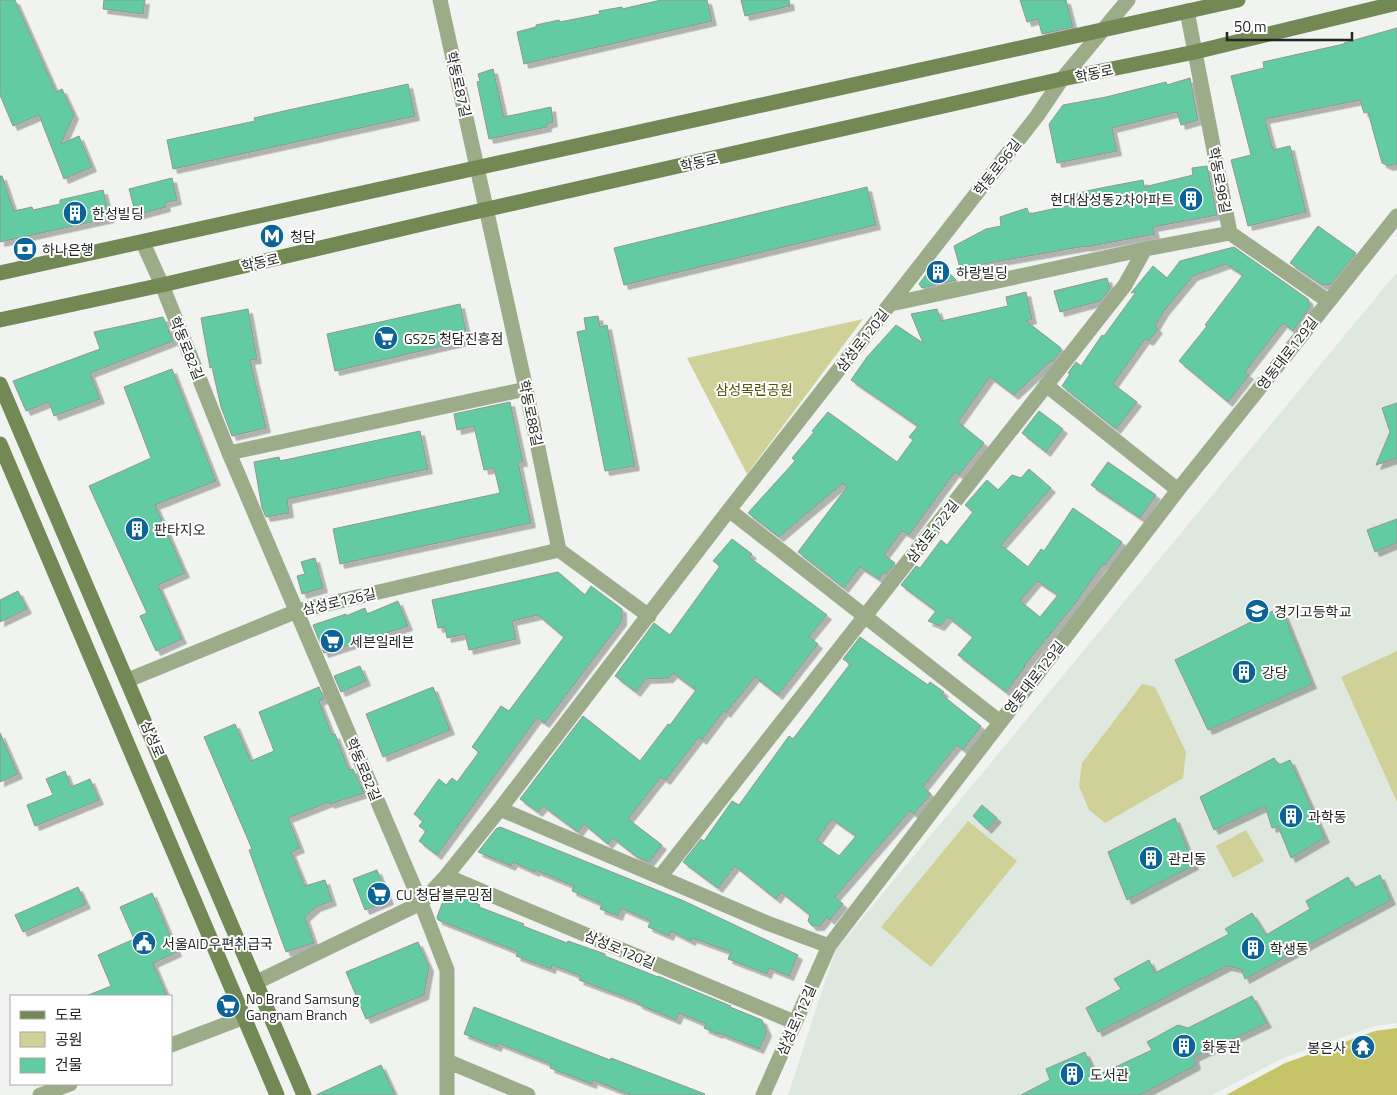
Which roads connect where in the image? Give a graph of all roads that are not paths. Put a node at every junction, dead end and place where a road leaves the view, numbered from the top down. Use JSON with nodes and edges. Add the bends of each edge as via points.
{"nodes":[{"id":1,"x":440,"y":0,"type":"edge"},
{"id":2,"x":1128,"y":0,"type":"edge"},
{"id":3,"x":1238,"y":0,"type":"edge"},
{"id":4,"x":1397,"y":3,"type":"edge"},
{"id":5,"x":1187,"y":11,"type":"junction"},
{"id":6,"x":1104,"y":30,"type":"junction"},
{"id":7,"x":1195,"y":52,"type":"junction"},
{"id":8,"x":1062,"y":79,"type":"junction"},
{"id":9,"x":477,"y":167,"type":"junction"},
{"id":10,"x":487,"y":210,"type":"junction"},
{"id":11,"x":1397,"y":216,"type":"edge"},
{"id":12,"x":1230,"y":232,"type":"junction"},
{"id":13,"x":143,"y":243,"type":"junction"},
{"id":14,"x":1145,"y":249,"type":"junction"},
{"id":15,"x":0,"y":273,"type":"edge"},
{"id":16,"x":162,"y":285,"type":"junction"},
{"id":17,"x":1328,"y":301,"type":"junction"},
{"id":18,"x":891,"y":304,"type":"junction"},
{"id":19,"x":0,"y":320,"type":"edge"},
{"id":20,"x":0,"y":384,"type":"edge"},
{"id":21,"x":1046,"y":385,"type":"junction"},
{"id":22,"x":526,"y":389,"type":"junction"},
{"id":23,"x":0,"y":444,"type":"edge"},
{"id":24,"x":229,"y":453,"type":"junction"},
{"id":25,"x":1178,"y":490,"type":"junction"},
{"id":26,"x":729,"y":510,"type":"junction"},
{"id":27,"x":559,"y":550,"type":"junction"},
{"id":28,"x":297,"y":611,"type":"junction"},
{"id":29,"x":649,"y":616,"type":"junction"},
{"id":30,"x":865,"y":617,"type":"junction"},
{"id":31,"x":128,"y":680,"type":"junction"},
{"id":32,"x":1000,"y":722,"type":"junction"},
{"id":33,"x":500,"y":809,"type":"junction"},
{"id":34,"x":446,"y":876,"type":"junction"},
{"id":35,"x":660,"y":877,"type":"junction"},
{"id":36,"x":421,"y":903,"type":"junction"},
{"id":37,"x":829,"y":946,"type":"junction"},
{"id":38,"x":256,"y":982,"type":"junction"},
{"id":39,"x":245,"y":1017,"type":"junction"},
{"id":40,"x":794,"y":1022,"type":"junction"},
{"id":41,"x":172,"y":1045,"type":"edge"},
{"id":42,"x":447,"y":1061,"type":"junction"},
{"id":43,"x":67,"y":1085,"type":"edge"},
{"id":44,"x":40,"y":1095,"type":"edge"},
{"id":45,"x":277,"y":1095,"type":"edge"},
{"id":46,"x":304,"y":1095,"type":"edge"},
{"id":47,"x":447,"y":1095,"type":"edge"},
{"id":48,"x":528,"y":1095,"type":"edge"},
{"id":49,"x":763,"y":1095,"type":"edge"}],
"edges":[{"from":1,"to":9,"type":"street","name":"학동로87길"},
{"from":2,"to":6,"type":"street","name":"학동로96길"},
{"from":3,"to":5,"type":"main road"},
{"from":4,"to":7,"type":"main road","name":"학동로"},
{"from":5,"to":6,"type":"main road"},
{"from":5,"to":7,"type":"street","name":"학동로98길"},
{"from":6,"to":8,"type":"street","name":"학동로96길"},
{"from":6,"to":9,"type":"main road"},
{"from":7,"to":8,"type":"main road","name":"학동로"},
{"from":7,"to":12,"type":"street","name":"학동로98길"},
{"from":8,"to":10,"type":"main road","name":"학동로"},
{"from":8,"to":18,"type":"street","name":"학동로96길"},
{"from":9,"to":10,"type":"street","name":"학동로88길"},
{"from":9,"to":13,"type":"main road"},
{"from":10,"to":16,"type":"main road","name":"학동로"},
{"from":10,"to":22,"type":"street","name":"학동로88길"},
{"from":11,"to":17,"type":"street","name":"영동대로129길"},
{"from":12,"to":14,"type":"street"},
{"from":12,"to":17,"type":"street","name":"학동로98길"},
{"from":13,"to":15,"type":"main road"},
{"from":13,"to":16,"type":"street","name":"학동로82길"},
{"from":14,"to":18,"type":"street","name":"삼성로120길"},
{"from":14,"to":21,"type":"street","name":"삼성로122길","via":[[1125,285]]},
{"from":16,"to":19,"type":"main road","name":"학동로"},
{"from":16,"to":24,"type":"street","name":"학동로82길"},
{"from":17,"to":25,"type":"street","name":"영동대로129길"},
{"from":18,"to":26,"type":"street","name":"삼성로120길"},
{"from":20,"to":31,"type":"main road","name":"삼성로"},
{"from":21,"to":25,"type":"street"},
{"from":21,"to":30,"type":"street","name":"삼성로122길"},
{"from":22,"to":24,"type":"street"},
{"from":22,"to":27,"type":"street","name":"학동로88길"},
{"from":23,"to":39,"type":"main road","name":"삼성로"},
{"from":24,"to":28,"type":"street","name":"학동로82길"},
{"from":25,"to":32,"type":"street","name":"영동대로129길"},
{"from":26,"to":29,"type":"street","name":"삼성로120길"},
{"from":26,"to":30,"type":"street"},
{"from":27,"to":28,"type":"street","name":"삼성로126길"},
{"from":27,"to":29,"type":"street"},
{"from":28,"to":31,"type":"street","name":"삼성로126길"},
{"from":28,"to":36,"type":"street","name":"학동로82길"},
{"from":29,"to":33,"type":"street","name":"삼성로120길"},
{"from":30,"to":32,"type":"street","name":"영동대로129길"},
{"from":30,"to":35,"type":"street","name":"삼성로122길"},
{"from":31,"to":38,"type":"main road","name":"삼성로"},
{"from":32,"to":37,"type":"street","name":"영동대로129길"},
{"from":33,"to":34,"type":"street","name":"삼성로120길"},
{"from":33,"to":35,"type":"street"},
{"from":34,"to":36,"type":"street","name":"삼성로120길"},
{"from":34,"to":40,"type":"street","name":"삼성로120길"},
{"from":35,"to":37,"type":"street"},
{"from":36,"to":38,"type":"street","name":"삼성로120길"},
{"from":36,"to":42,"type":"street","name":"학동로82길","via":[[447,970]]},
{"from":37,"to":40,"type":"street","name":"삼성로112길"},
{"from":38,"to":46,"type":"main road","name":"삼성로"},
{"from":39,"to":41,"type":"street"},
{"from":39,"to":45,"type":"main road","name":"삼성로"},
{"from":40,"to":49,"type":"street","name":"삼성로112길"},
{"from":42,"to":47,"type":"street","name":"학동로82길"},
{"from":42,"to":48,"type":"street"},
{"from":43,"to":44,"type":"street"}]}
